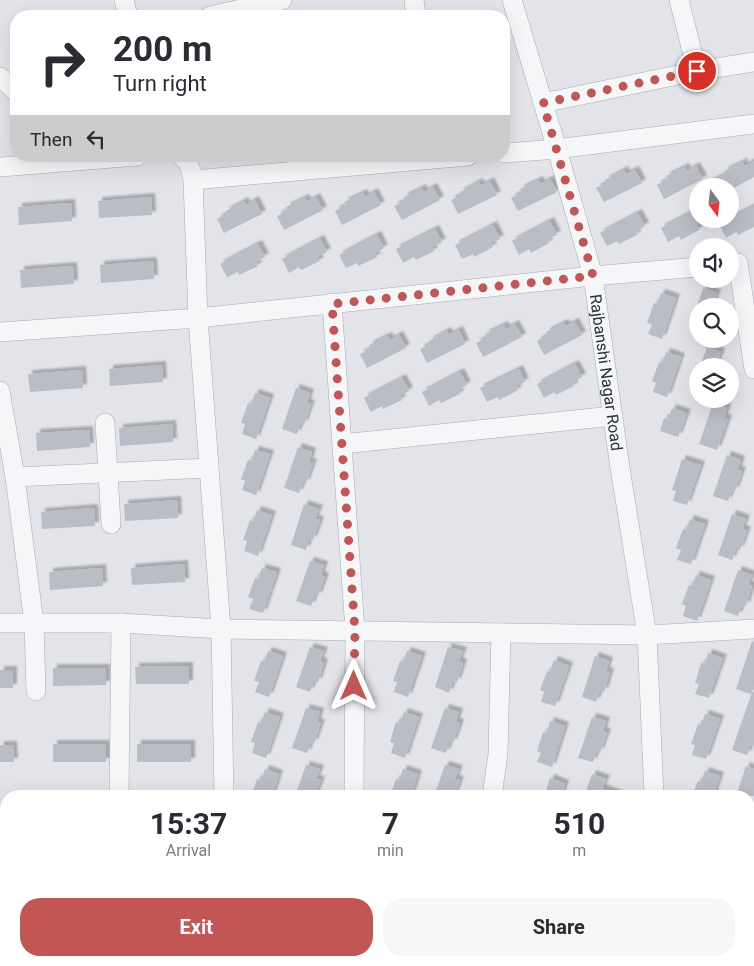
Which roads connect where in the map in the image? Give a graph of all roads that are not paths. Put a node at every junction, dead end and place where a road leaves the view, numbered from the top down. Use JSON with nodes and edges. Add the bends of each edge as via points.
{"nodes":[{"id":1,"x":282,"y":0,"type":"edge"},
{"id":2,"x":512,"y":0,"type":"edge"},
{"id":3,"x":679,"y":0,"type":"edge"},
{"id":4,"x":237,"y":10,"type":"edge"},
{"id":5,"x":754,"y":62,"type":"edge"},
{"id":6,"x":697,"y":71,"type":"junction"},
{"id":7,"x":0,"y":77,"type":"edge"},
{"id":8,"x":10,"y":86,"type":"edge"},
{"id":9,"x":543,"y":103,"type":"junction"},
{"id":10,"x":754,"y":124,"type":"edge"},
{"id":11,"x":557,"y":149,"type":"junction"},
{"id":12,"x":510,"y":153,"type":"edge"},
{"id":13,"x":62,"y":162,"type":"edge"},
{"id":14,"x":187,"y":162,"type":"edge"},
{"id":15,"x":399,"y":162,"type":"edge"},
{"id":16,"x":0,"y":167,"type":"edge"},
{"id":17,"x":193,"y":180,"type":"junction"},
{"id":18,"x":741,"y":263,"type":"edge"},
{"id":19,"x":689,"y":268,"type":"edge"},
{"id":20,"x":593,"y":276,"type":"junction"},
{"id":21,"x":332,"y":304,"type":"junction"},
{"id":22,"x":198,"y":318,"type":"junction"},
{"id":23,"x":0,"y":332,"type":"edge"},
{"id":24,"x":754,"y":369,"type":"edge"},
{"id":25,"x":0,"y":391,"type":"edge"},
{"id":26,"x":612,"y":416,"type":"junction"},
{"id":27,"x":105,"y":423,"type":"dead end"},
{"id":28,"x":342,"y":444,"type":"junction"},
{"id":29,"x":209,"y":468,"type":"junction"},
{"id":30,"x":109,"y":473,"type":"junction"},
{"id":31,"x":15,"y":477,"type":"junction"},
{"id":32,"x":112,"y":524,"type":"dead end"},
{"id":33,"x":0,"y":623,"type":"edge"},
{"id":34,"x":34,"y":623,"type":"junction"},
{"id":35,"x":120,"y":623,"type":"junction"},
{"id":36,"x":221,"y":629,"type":"junction"},
{"id":37,"x":754,"y":629,"type":"edge"},
{"id":38,"x":355,"y":631,"type":"junction"},
{"id":39,"x":501,"y":633,"type":"junction"},
{"id":40,"x":647,"y":635,"type":"junction"},
{"id":41,"x":36,"y":691,"type":"dead end"},
{"id":42,"x":119,"y":790,"type":"edge"},
{"id":43,"x":224,"y":790,"type":"edge"},
{"id":44,"x":354,"y":790,"type":"edge"},
{"id":45,"x":493,"y":790,"type":"edge"},
{"id":46,"x":654,"y":790,"type":"edge"}],
"edges":[{"from":1,"to":4,"type":"street"},
{"from":2,"to":9,"type":"street","name":"Rajbanshi Nagar Road"},
{"from":3,"to":6,"type":"street"},
{"from":5,"to":6,"type":"street"},
{"from":6,"to":9,"type":"street"},
{"from":7,"to":8,"type":"street"},
{"from":9,"to":11,"type":"street","name":"Rajbanshi Nagar Road"},
{"from":10,"to":11,"type":"street"},
{"from":11,"to":12,"type":"street"},
{"from":11,"to":20,"type":"street","name":"Rajbanshi Nagar Road"},
{"from":13,"to":16,"type":"street"},
{"from":14,"to":17,"type":"street"},
{"from":15,"to":17,"type":"street"},
{"from":17,"to":22,"type":"street"},
{"from":18,"to":24,"type":"street"},
{"from":19,"to":20,"type":"street"},
{"from":20,"to":21,"type":"street"},
{"from":20,"to":26,"type":"street","name":"Rajbanshi Nagar Road"},
{"from":21,"to":22,"type":"street"},
{"from":21,"to":28,"type":"street"},
{"from":22,"to":23,"type":"street"},
{"from":22,"to":29,"type":"street"},
{"from":25,"to":31,"type":"street"},
{"from":26,"to":28,"type":"street"},
{"from":26,"to":40,"type":"street","name":"Rajbanshi Nagar Road"},
{"from":27,"to":30,"type":"street"},
{"from":28,"to":38,"type":"street"},
{"from":29,"to":30,"type":"street"},
{"from":29,"to":36,"type":"street"},
{"from":30,"to":31,"type":"street"},
{"from":30,"to":32,"type":"street"},
{"from":31,"to":34,"type":"street"},
{"from":33,"to":34,"type":"street"},
{"from":34,"to":35,"type":"street"},
{"from":34,"to":41,"type":"street"},
{"from":35,"to":36,"type":"street"},
{"from":35,"to":42,"type":"street"},
{"from":36,"to":38,"type":"street"},
{"from":36,"to":43,"type":"street"},
{"from":37,"to":40,"type":"street"},
{"from":38,"to":39,"type":"street"},
{"from":38,"to":44,"type":"street"},
{"from":39,"to":40,"type":"street"},
{"from":39,"to":45,"type":"street","via":[[498,754]]},
{"from":40,"to":46,"type":"street"}]}
